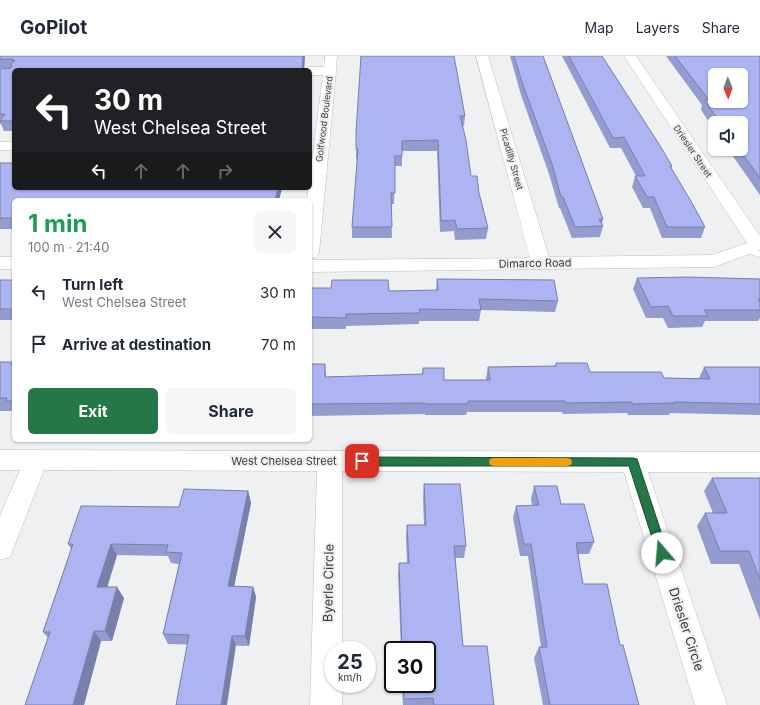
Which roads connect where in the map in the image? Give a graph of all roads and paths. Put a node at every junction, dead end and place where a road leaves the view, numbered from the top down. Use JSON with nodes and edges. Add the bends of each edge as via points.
{"nodes":[{"id":1,"x":331,"y":56,"type":"edge"},
{"id":2,"x":482,"y":56,"type":"edge"},
{"id":3,"x":630,"y":56,"type":"edge"},
{"id":4,"x":312,"y":71,"type":"edge"},
{"id":5,"x":330,"y":71,"type":"junction"},
{"id":6,"x":0,"y":146,"type":"edge"},
{"id":7,"x":12,"y":146,"type":"edge"},
{"id":8,"x":315,"y":146,"type":"edge"},
{"id":9,"x":312,"y":210,"type":"edge"},
{"id":10,"x":754,"y":250,"type":"edge"},
{"id":11,"x":0,"y":263,"type":"edge"},
{"id":12,"x":12,"y":263,"type":"edge"},
{"id":13,"x":541,"y":263,"type":"junction"},
{"id":14,"x":312,"y":266,"type":"edge"},
{"id":15,"x":0,"y":460,"type":"edge"},
{"id":16,"x":36,"y":460,"type":"junction"},
{"id":17,"x":330,"y":461,"type":"junction"},
{"id":18,"x":633,"y":462,"type":"junction"},
{"id":19,"x":760,"y":462,"type":"edge"},
{"id":20,"x":0,"y":548,"type":"edge"},
{"id":21,"x":326,"y":705,"type":"edge"},
{"id":22,"x":711,"y":705,"type":"edge"}],
"edges":[{"from":1,"to":5,"type":"street","name":"Golfwood Boulevard"},
{"from":2,"to":13,"type":"street","name":"Picadilly Street"},
{"from":3,"to":10,"type":"street","name":"Driesler Street"},
{"from":4,"to":5,"type":"street"},
{"from":5,"to":8,"type":"street","name":"Golfwood Boulevard"},
{"from":6,"to":7,"type":"street"},
{"from":8,"to":9,"type":"street","name":"Golfwood Boulevard"},
{"from":10,"to":13,"type":"street","name":"Dimarco Road","via":[[714,261]]},
{"from":11,"to":12,"type":"street"},
{"from":13,"to":14,"type":"street","name":"Dimarco Road"},
{"from":15,"to":16,"type":"street","name":"West Chelsea Street"},
{"from":16,"to":17,"type":"street","name":"West Chelsea Street"},
{"from":16,"to":20,"type":"street"},
{"from":17,"to":18,"type":"street","name":"West Chelsea Street"},
{"from":17,"to":21,"type":"street","name":"Byerle Circle"},
{"from":18,"to":19,"type":"street","name":"West Chelsea Street"},
{"from":18,"to":22,"type":"street","name":"Driesler Circle"}]}
